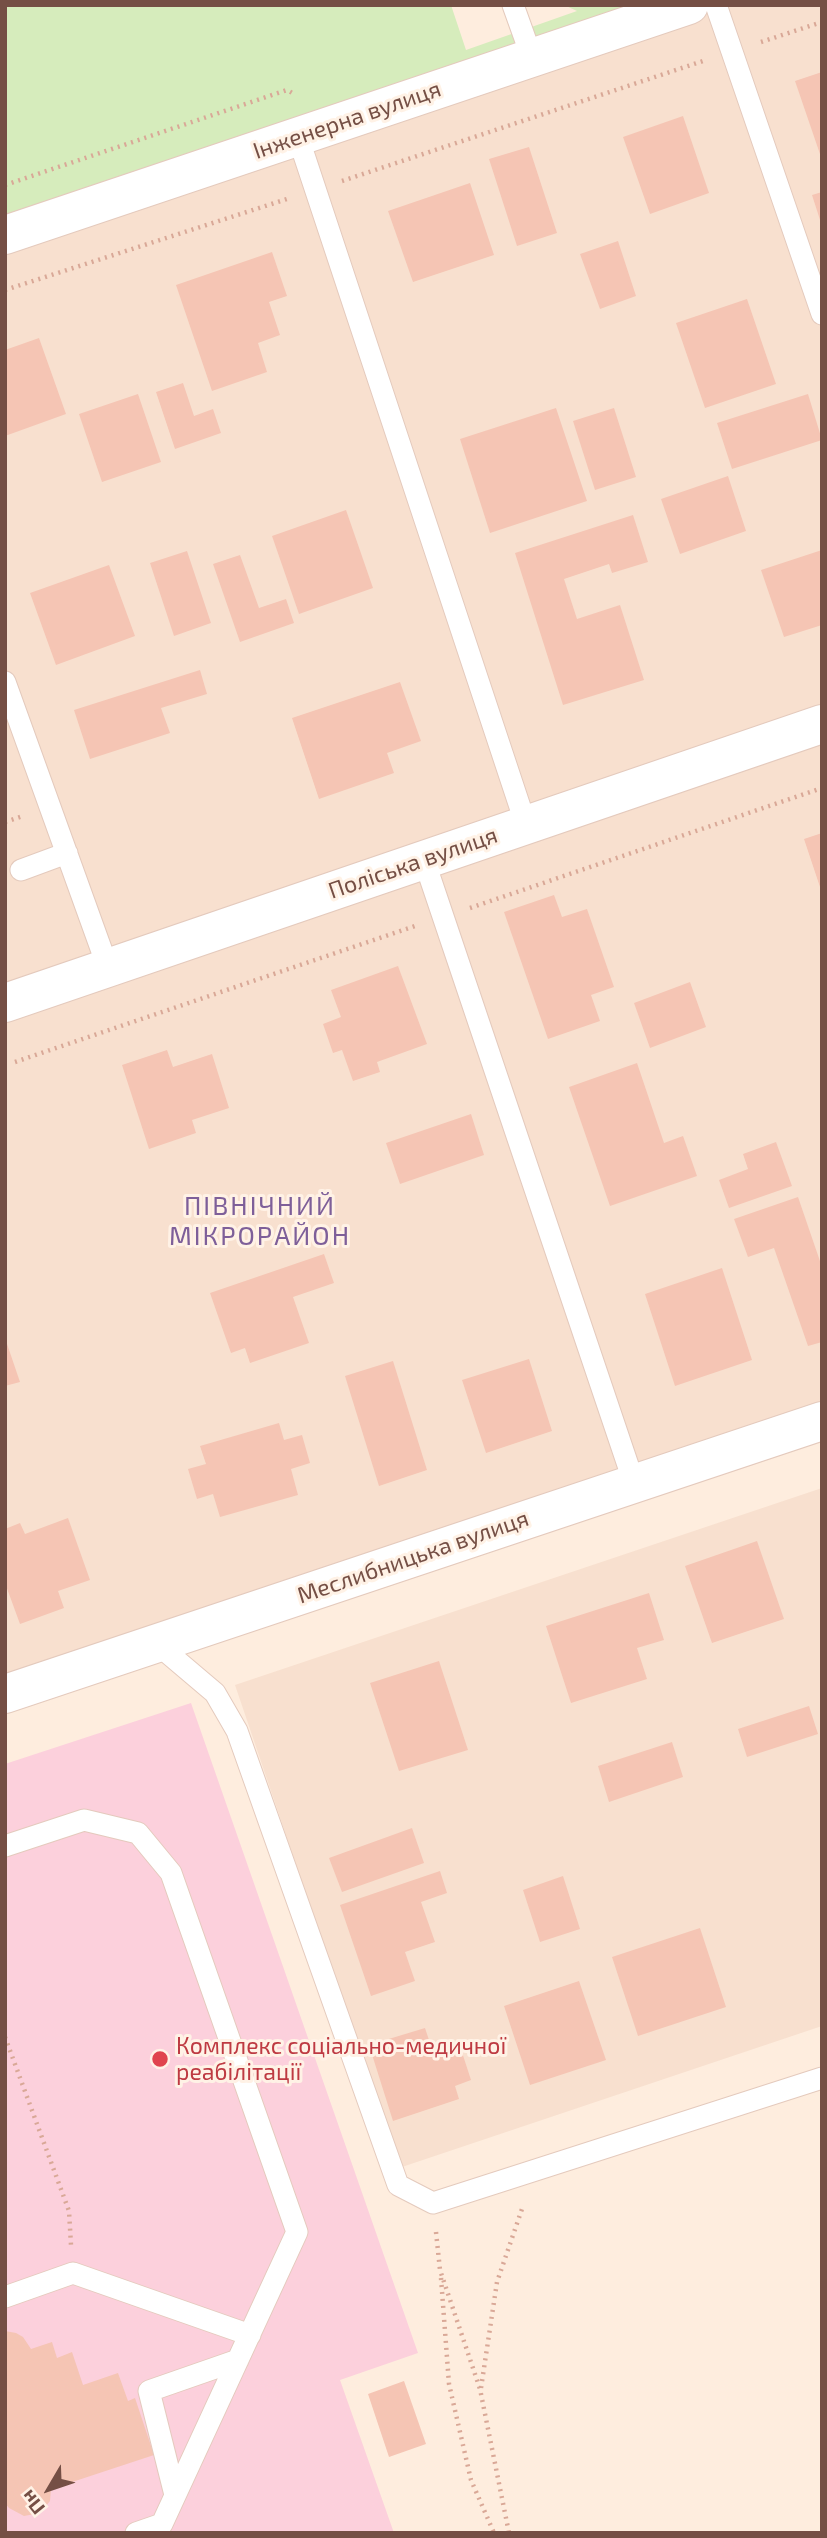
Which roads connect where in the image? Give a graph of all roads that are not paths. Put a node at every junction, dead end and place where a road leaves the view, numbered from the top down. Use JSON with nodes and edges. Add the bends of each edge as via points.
{"nodes":[{"id":1,"x":513,"y":5,"type":"edge"},
{"id":2,"x":689,"y":5,"type":"edge"},
{"id":3,"x":716,"y":5,"type":"edge"},
{"id":4,"x":532,"y":58,"type":"junction"},
{"id":5,"x":298,"y":137,"type":"junction"},
{"id":6,"x":5,"y":235,"type":"edge"},
{"id":7,"x":822,"y":314,"type":"edge"},
{"id":8,"x":5,"y":682,"type":"edge"},
{"id":9,"x":822,"y":724,"type":"edge"},
{"id":10,"x":526,"y":825,"type":"junction"},
{"id":11,"x":67,"y":853,"type":"junction"},
{"id":12,"x":424,"y":860,"type":"junction"},
{"id":13,"x":21,"y":870,"type":"dead end"},
{"id":14,"x":108,"y":968,"type":"junction"},
{"id":15,"x":5,"y":1003,"type":"edge"},
{"id":16,"x":822,"y":1421,"type":"edge"},
{"id":17,"x":635,"y":1483,"type":"junction"},
{"id":18,"x":156,"y":1643,"type":"junction"},
{"id":19,"x":5,"y":1694,"type":"edge"},
{"id":20,"x":5,"y":1846,"type":"edge"},
{"id":21,"x":822,"y":2078,"type":"edge"},
{"id":22,"x":5,"y":2297,"type":"edge"},
{"id":23,"x":250,"y":2335,"type":"junction"},
{"id":24,"x":238,"y":2360,"type":"junction"},
{"id":25,"x":175,"y":2495,"type":"junction"},
{"id":26,"x":136,"y":2533,"type":"edge"}],
"edges":[{"from":1,"to":4,"type":"lane"},
{"from":2,"to":4,"type":"street","name":"Інженерна вулиця"},
{"from":3,"to":7,"type":"lane"},
{"from":4,"to":5,"type":"street","name":"Інженерна вулиця"},
{"from":5,"to":6,"type":"street","name":"Інженерна вулиця"},
{"from":5,"to":10,"type":"lane"},
{"from":8,"to":11,"type":"lane"},
{"from":9,"to":10,"type":"street","name":"Поліська вулиця"},
{"from":10,"to":12,"type":"street","name":"Поліська вулиця"},
{"from":11,"to":13,"type":"lane"},
{"from":11,"to":14,"type":"lane"},
{"from":12,"to":14,"type":"street","name":"Поліська вулиця"},
{"from":12,"to":17,"type":"lane"},
{"from":14,"to":15,"type":"street","name":"Поліська вулиця"},
{"from":16,"to":17,"type":"street","name":"Меслибницька вулиця"},
{"from":17,"to":18,"type":"street","name":"Меслибницька вулиця"},
{"from":18,"to":19,"type":"street","name":"Меслибницька вулиця"},
{"from":18,"to":21,"type":"lane","via":[[215,1693],[237,1731],[398,2185],[433,2203]]},
{"from":20,"to":23,"type":"lane","via":[[84,1819],[138,1833],[171,1873],[297,2232]]},
{"from":22,"to":23,"type":"lane","via":[[73,2273]]},
{"from":23,"to":24,"type":"lane"},
{"from":24,"to":25,"type":"lane"},
{"from":24,"to":25,"type":"lane","via":[[149,2391]]},
{"from":25,"to":26,"type":"lane","via":[[162,2524]]}]}
